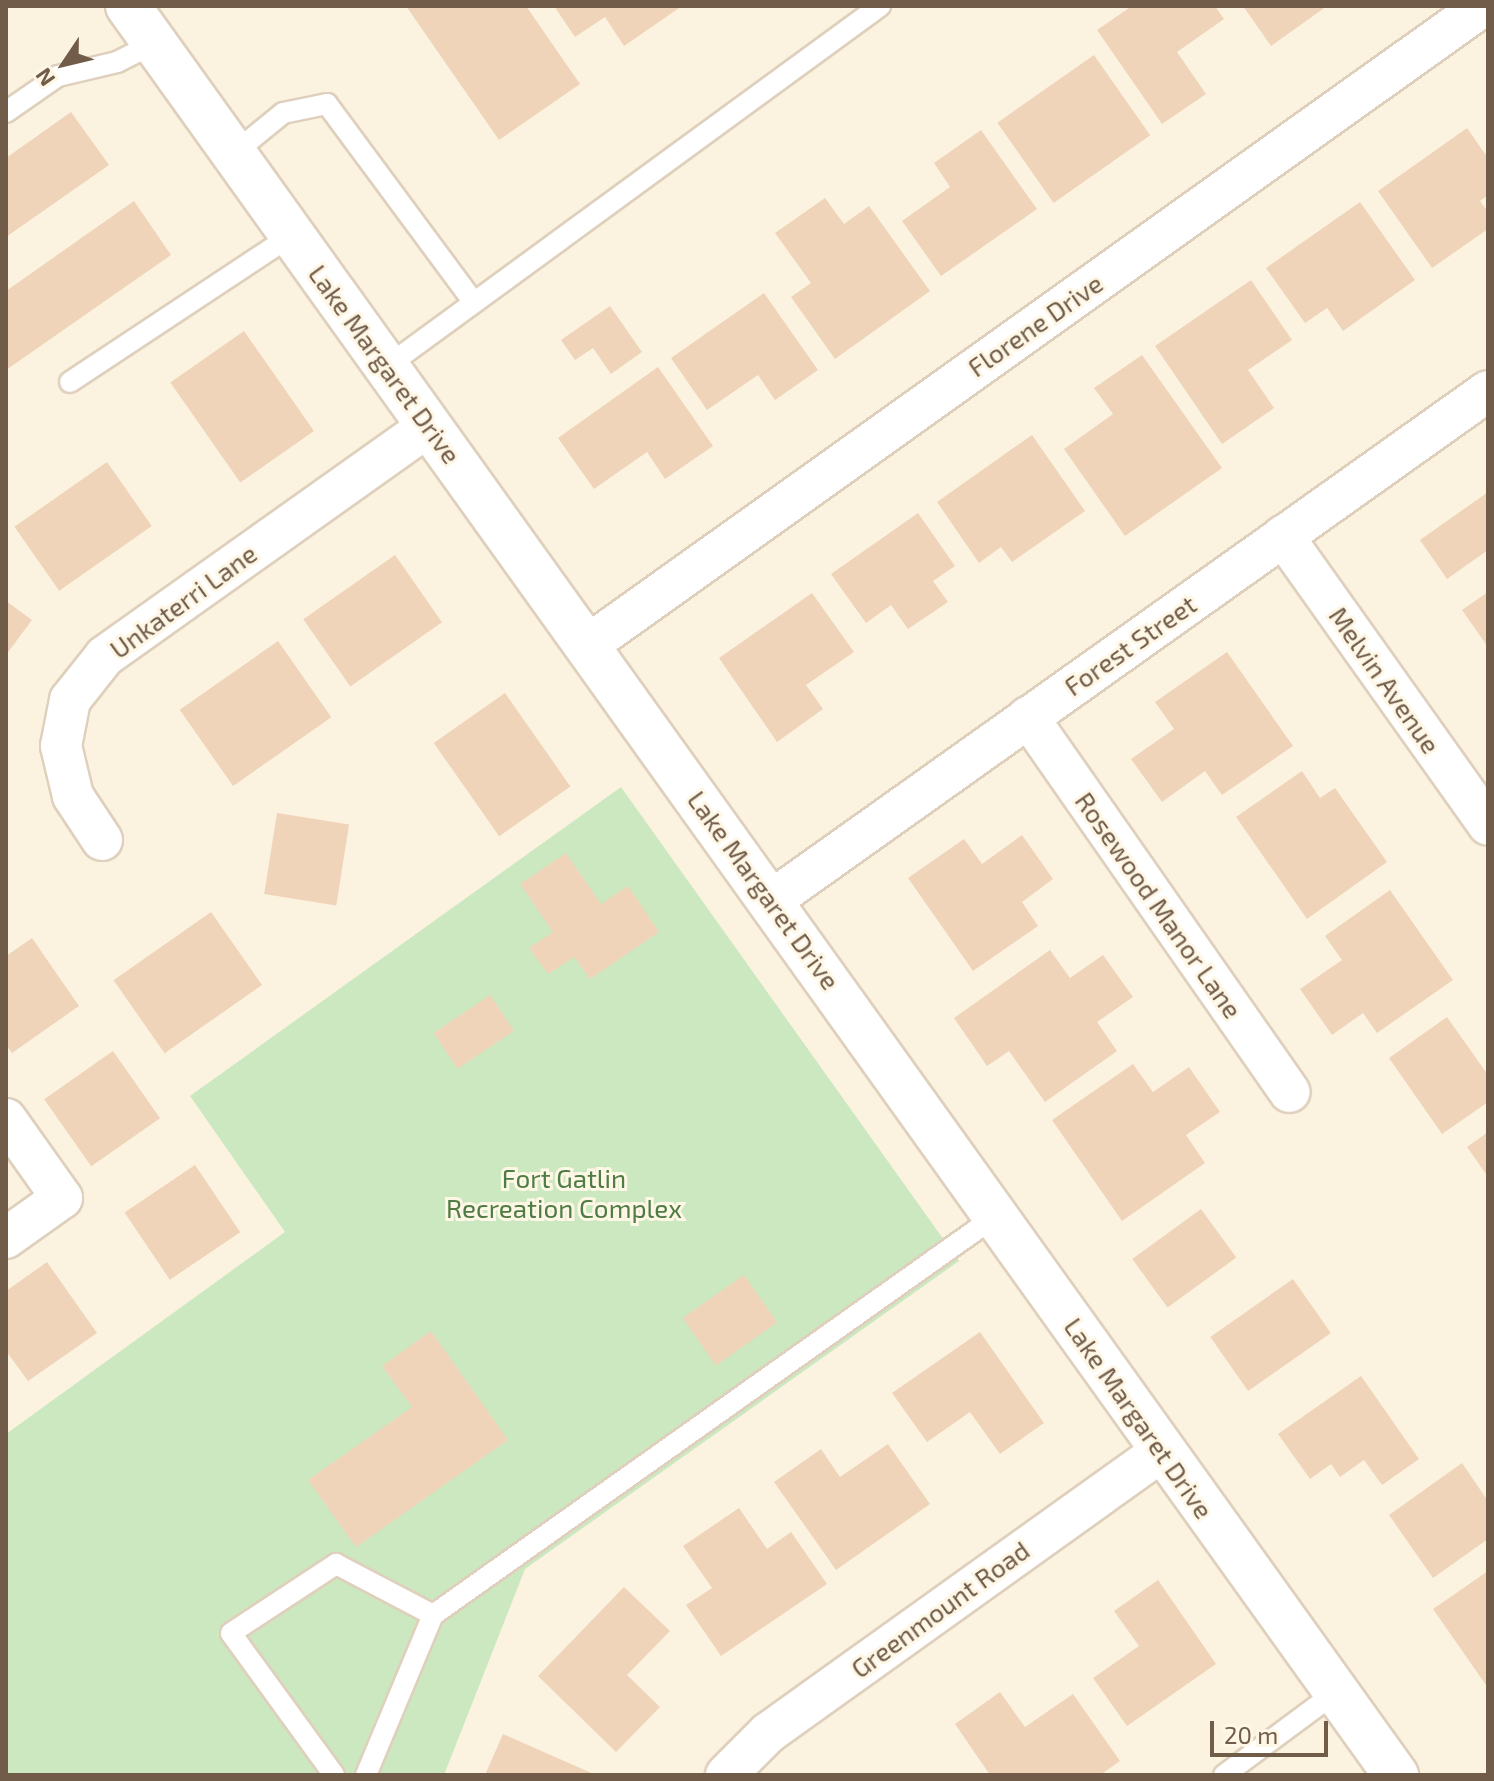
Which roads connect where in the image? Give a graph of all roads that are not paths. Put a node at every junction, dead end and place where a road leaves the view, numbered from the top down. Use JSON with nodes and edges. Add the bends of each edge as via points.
{"nodes":[{"id":1,"x":128,"y":6,"type":"edge"},
{"id":2,"x":880,"y":6,"type":"edge"},
{"id":3,"x":1483,"y":6,"type":"edge"},
{"id":4,"x":155,"y":43,"type":"junction"},
{"id":5,"x":6,"y":112,"type":"edge"},
{"id":6,"x":234,"y":153,"type":"junction"},
{"id":7,"x":292,"y":235,"type":"junction"},
{"id":8,"x":474,"y":303,"type":"junction"},
{"id":9,"x":386,"y":367,"type":"junction"},
{"id":10,"x":70,"y":382,"type":"dead end"},
{"id":11,"x":1488,"y":391,"type":"edge"},
{"id":12,"x":429,"y":426,"type":"junction"},
{"id":13,"x":1283,"y":536,"type":"junction"},
{"id":14,"x":588,"y":645,"type":"junction"},
{"id":15,"x":1028,"y":717,"type":"junction"},
{"id":16,"x":1488,"y":824,"type":"edge"},
{"id":17,"x":102,"y":840,"type":"dead end"},
{"id":18,"x":772,"y":900,"type":"junction"},
{"id":19,"x":1290,"y":1092,"type":"dead end"},
{"id":20,"x":6,"y":1119,"type":"edge"},
{"id":21,"x":996,"y":1216,"type":"junction"},
{"id":22,"x":6,"y":1238,"type":"edge"},
{"id":23,"x":1162,"y":1451,"type":"junction"},
{"id":24,"x":433,"y":1615,"type":"junction"},
{"id":25,"x":1336,"y":1692,"type":"junction"},
{"id":26,"x":334,"y":1775,"type":"edge"},
{"id":27,"x":366,"y":1775,"type":"edge"},
{"id":28,"x":726,"y":1775,"type":"edge"},
{"id":29,"x":1224,"y":1775,"type":"edge"},
{"id":30,"x":1396,"y":1775,"type":"edge"}],
"edges":[{"from":1,"to":4,"type":"street","name":"Lake Margaret Drive"},
{"from":2,"to":8,"type":"lane"},
{"from":3,"to":14,"type":"street","name":"Florene Drive"},
{"from":4,"to":5,"type":"lane","via":[[117,62],[58,76]]},
{"from":4,"to":6,"type":"street","name":"Lake Margaret Drive"},
{"from":6,"to":7,"type":"street","name":"Lake Margaret Drive"},
{"from":6,"to":8,"type":"lane","via":[[283,113],[327,104]]},
{"from":7,"to":9,"type":"street","name":"Lake Margaret Drive"},
{"from":7,"to":10,"type":"lane"},
{"from":8,"to":9,"type":"lane"},
{"from":9,"to":12,"type":"street","name":"Lake Margaret Drive"},
{"from":11,"to":13,"type":"street","name":"Forest Street"},
{"from":12,"to":14,"type":"street","name":"Lake Margaret Drive"},
{"from":12,"to":17,"type":"street","name":"Unkaterri Lane","via":[[105,656],[70,700],[61,746],[73,796]]},
{"from":13,"to":15,"type":"street","name":"Forest Street"},
{"from":13,"to":16,"type":"street","name":"Melvin Avenue"},
{"from":14,"to":18,"type":"street","name":"Lake Margaret Drive"},
{"from":15,"to":18,"type":"street","name":"Forest Street"},
{"from":15,"to":19,"type":"street","name":"Rosewood Manor Lane"},
{"from":18,"to":21,"type":"street","name":"Lake Margaret Drive"},
{"from":20,"to":22,"type":"street","via":[[62,1198]]},
{"from":21,"to":23,"type":"street","name":"Lake Margaret Drive"},
{"from":21,"to":24,"type":"lane"},
{"from":23,"to":25,"type":"street","name":"Lake Margaret Drive"},
{"from":23,"to":28,"type":"street","name":"Greenmount Road","via":[[768,1733]]},
{"from":24,"to":26,"type":"lane","via":[[336,1564],[231,1633]]},
{"from":24,"to":27,"type":"lane"},
{"from":25,"to":29,"type":"lane"},
{"from":25,"to":30,"type":"street","name":"Lake Margaret Drive"}]}
